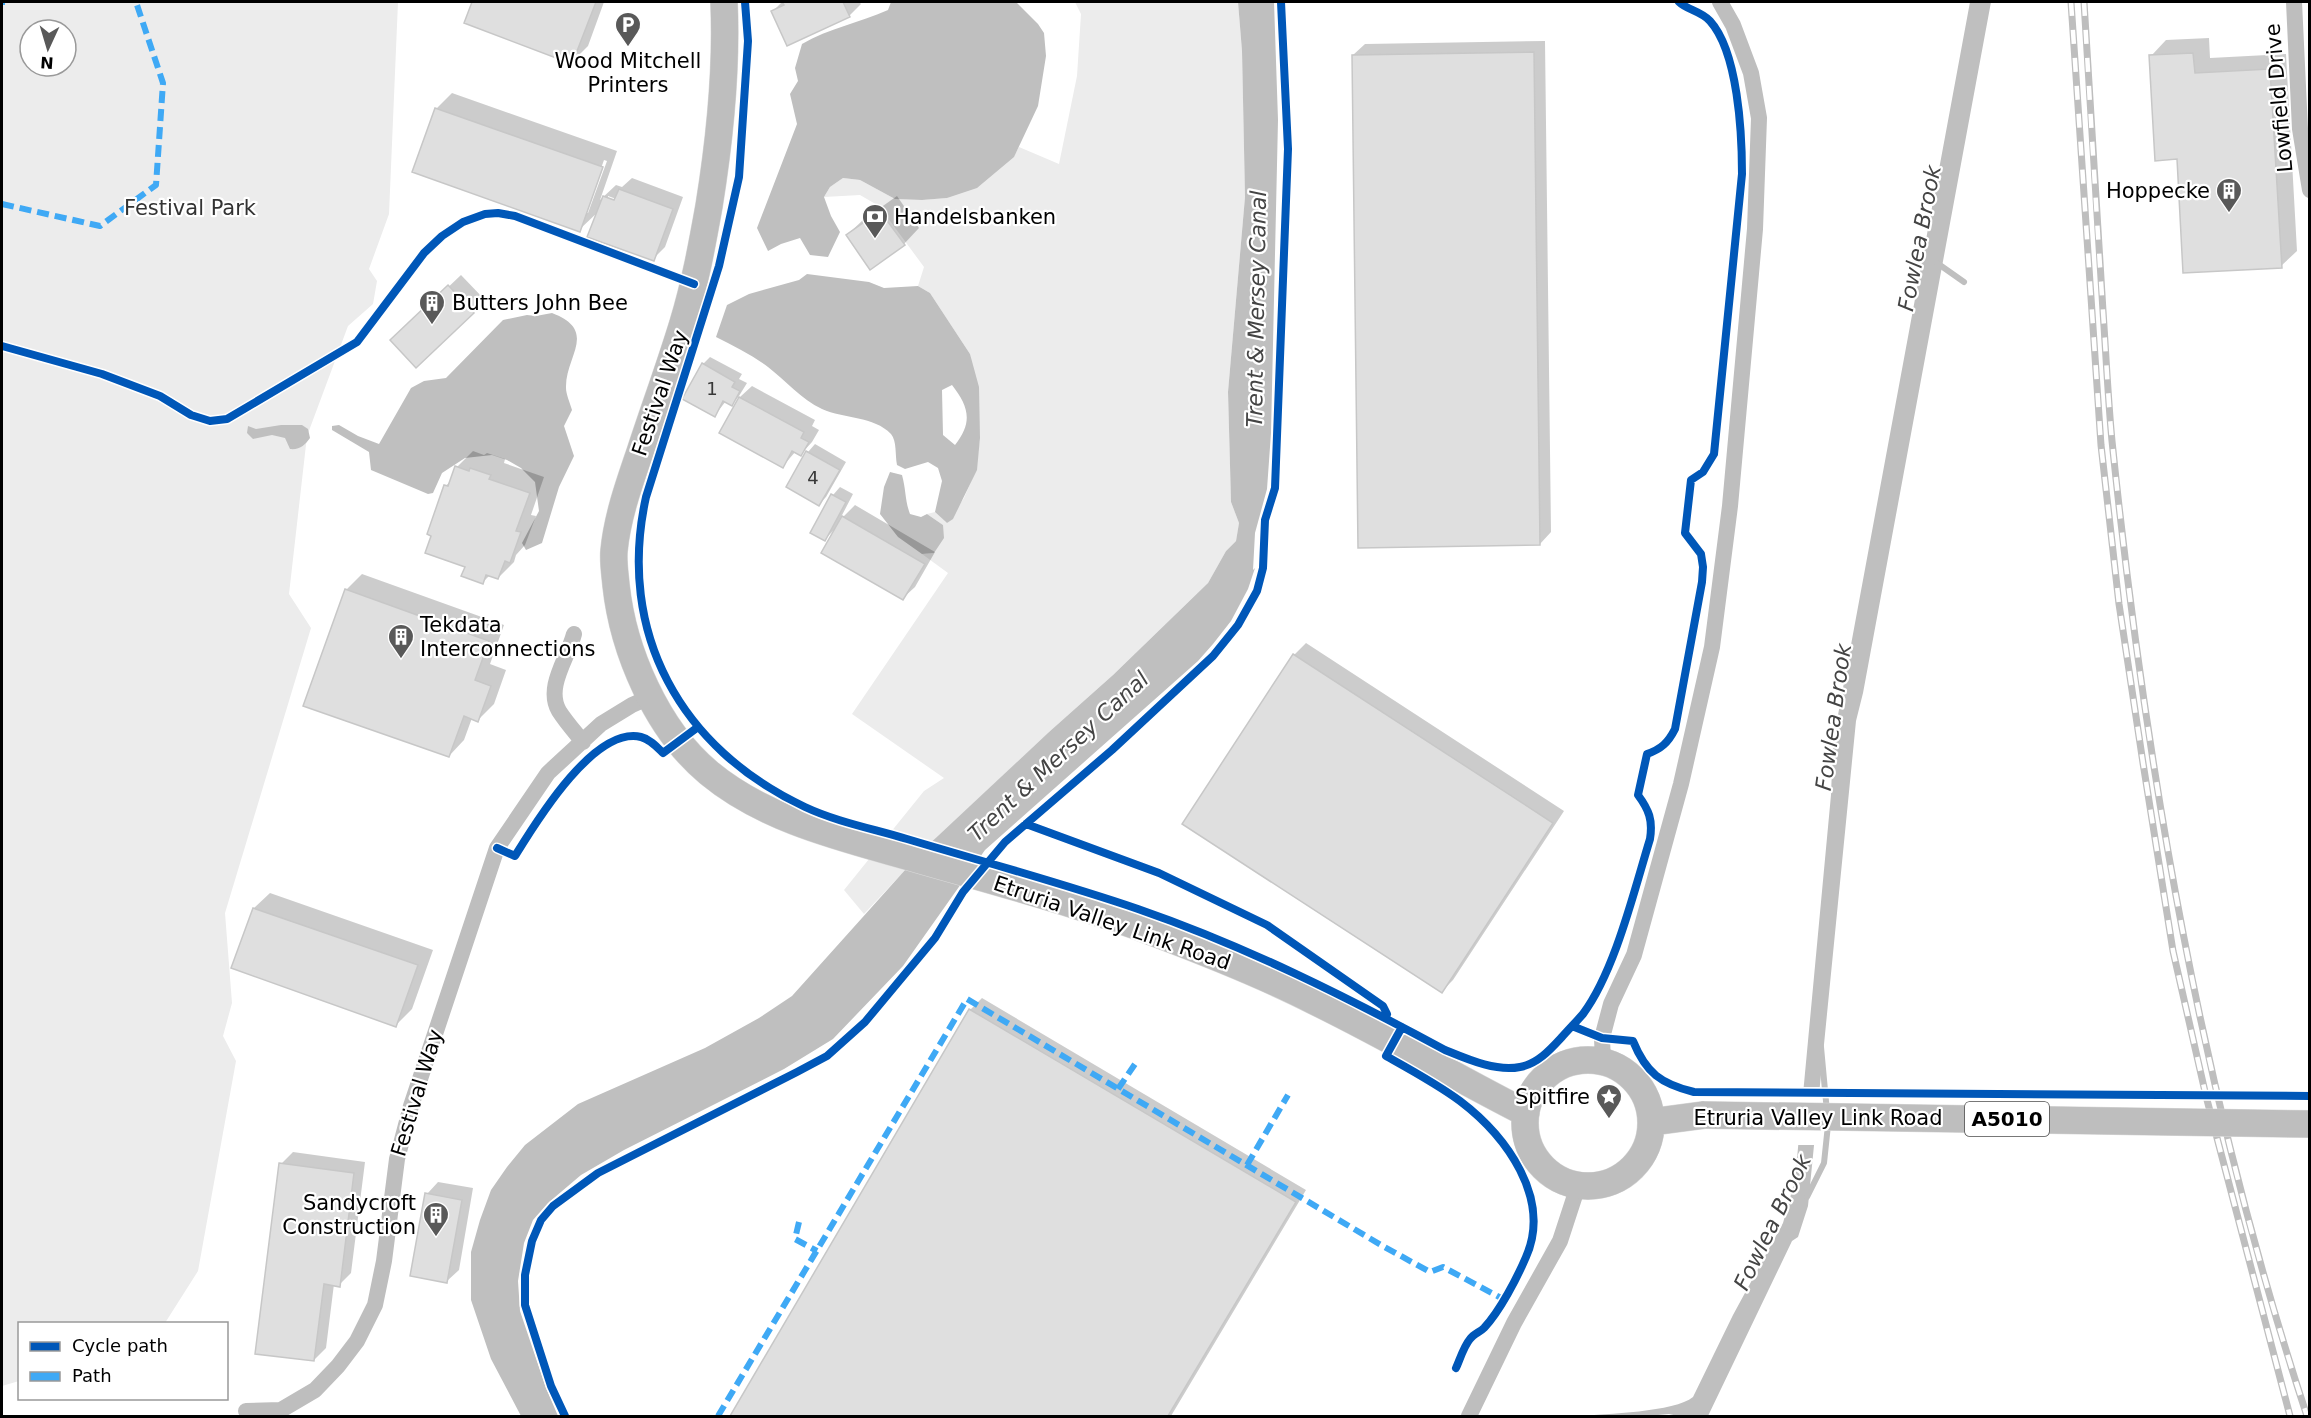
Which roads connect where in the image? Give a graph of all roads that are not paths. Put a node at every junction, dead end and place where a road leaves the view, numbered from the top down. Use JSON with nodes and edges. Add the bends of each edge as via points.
{"nodes":[{"id":1,"x":724,"y":2,"type":"edge"},
{"id":2,"x":1720,"y":2,"type":"edge"},
{"id":3,"x":2294,"y":2,"type":"edge"},
{"id":4,"x":2310,"y":190,"type":"edge"},
{"id":5,"x":574,"y":634,"type":"dead end"},
{"id":6,"x":650,"y":697,"type":"junction"},
{"id":7,"x":583,"y":742,"type":"junction"},
{"id":8,"x":1603,"y":1062,"type":"junction"},
{"id":9,"x":1526,"y":1113,"type":"junction"},
{"id":10,"x":1651,"y":1122,"type":"junction"},
{"id":11,"x":2310,"y":1124,"type":"edge"},
{"id":12,"x":1578,"y":1186,"type":"junction"},
{"id":13,"x":246,"y":1411,"type":"dead end"},
{"id":14,"x":1469,"y":1416,"type":"edge"}],
"edges":[{"from":1,"to":6,"type":"main road","name":"Festival Way","via":[[721,122],[702,248],[684,321],[626,491],[613,554],[621,620],[634,664]]},
{"from":2,"to":8,"type":"street","via":[[1751,73],[1759,118],[1755,229],[1730,507],[1712,647],[1681,784],[1634,955],[1611,1004],[1602,1038]]},
{"from":3,"to":4,"type":"street","name":"Lowfield Drive","via":[[2300,129]]},
{"from":5,"to":7,"type":"street","via":[[555,685],[555,698],[559,710]]},
{"from":6,"to":7,"type":"street","name":"Festival Way","via":[[602,724]]},
{"from":6,"to":9,"type":"main road","name":"Etruria Valley Link Road","via":[[671,730],[705,770],[734,791],[788,818],[819,831],[1008,885],[1153,932],[1243,968],[1371,1030]]},
{"from":7,"to":13,"type":"street","name":"Festival Way","via":[[548,773],[497,848],[411,1106],[396,1159],[375,1305],[357,1341],[315,1389],[282,1410]]},
{"from":8,"to":9,"type":"main road","via":[[1582,1060],[1545,1077],[1532,1093]]},
{"from":8,"to":10,"type":"main road","via":[[1622,1070],[1638,1084],[1648,1102]]},
{"from":9,"to":12,"type":"main road","via":[[1526,1133],[1543,1168]]},
{"from":10,"to":11,"type":"main road","name":"Etruria Valley Link Road","number":"A5010","bridge":true,"via":[[1704,1115]]},
{"from":10,"to":12,"type":"main road","via":[[1649,1141],[1630,1171],[1614,1181]]},
{"from":12,"to":14,"type":"street","via":[[1560,1241]]}]}
